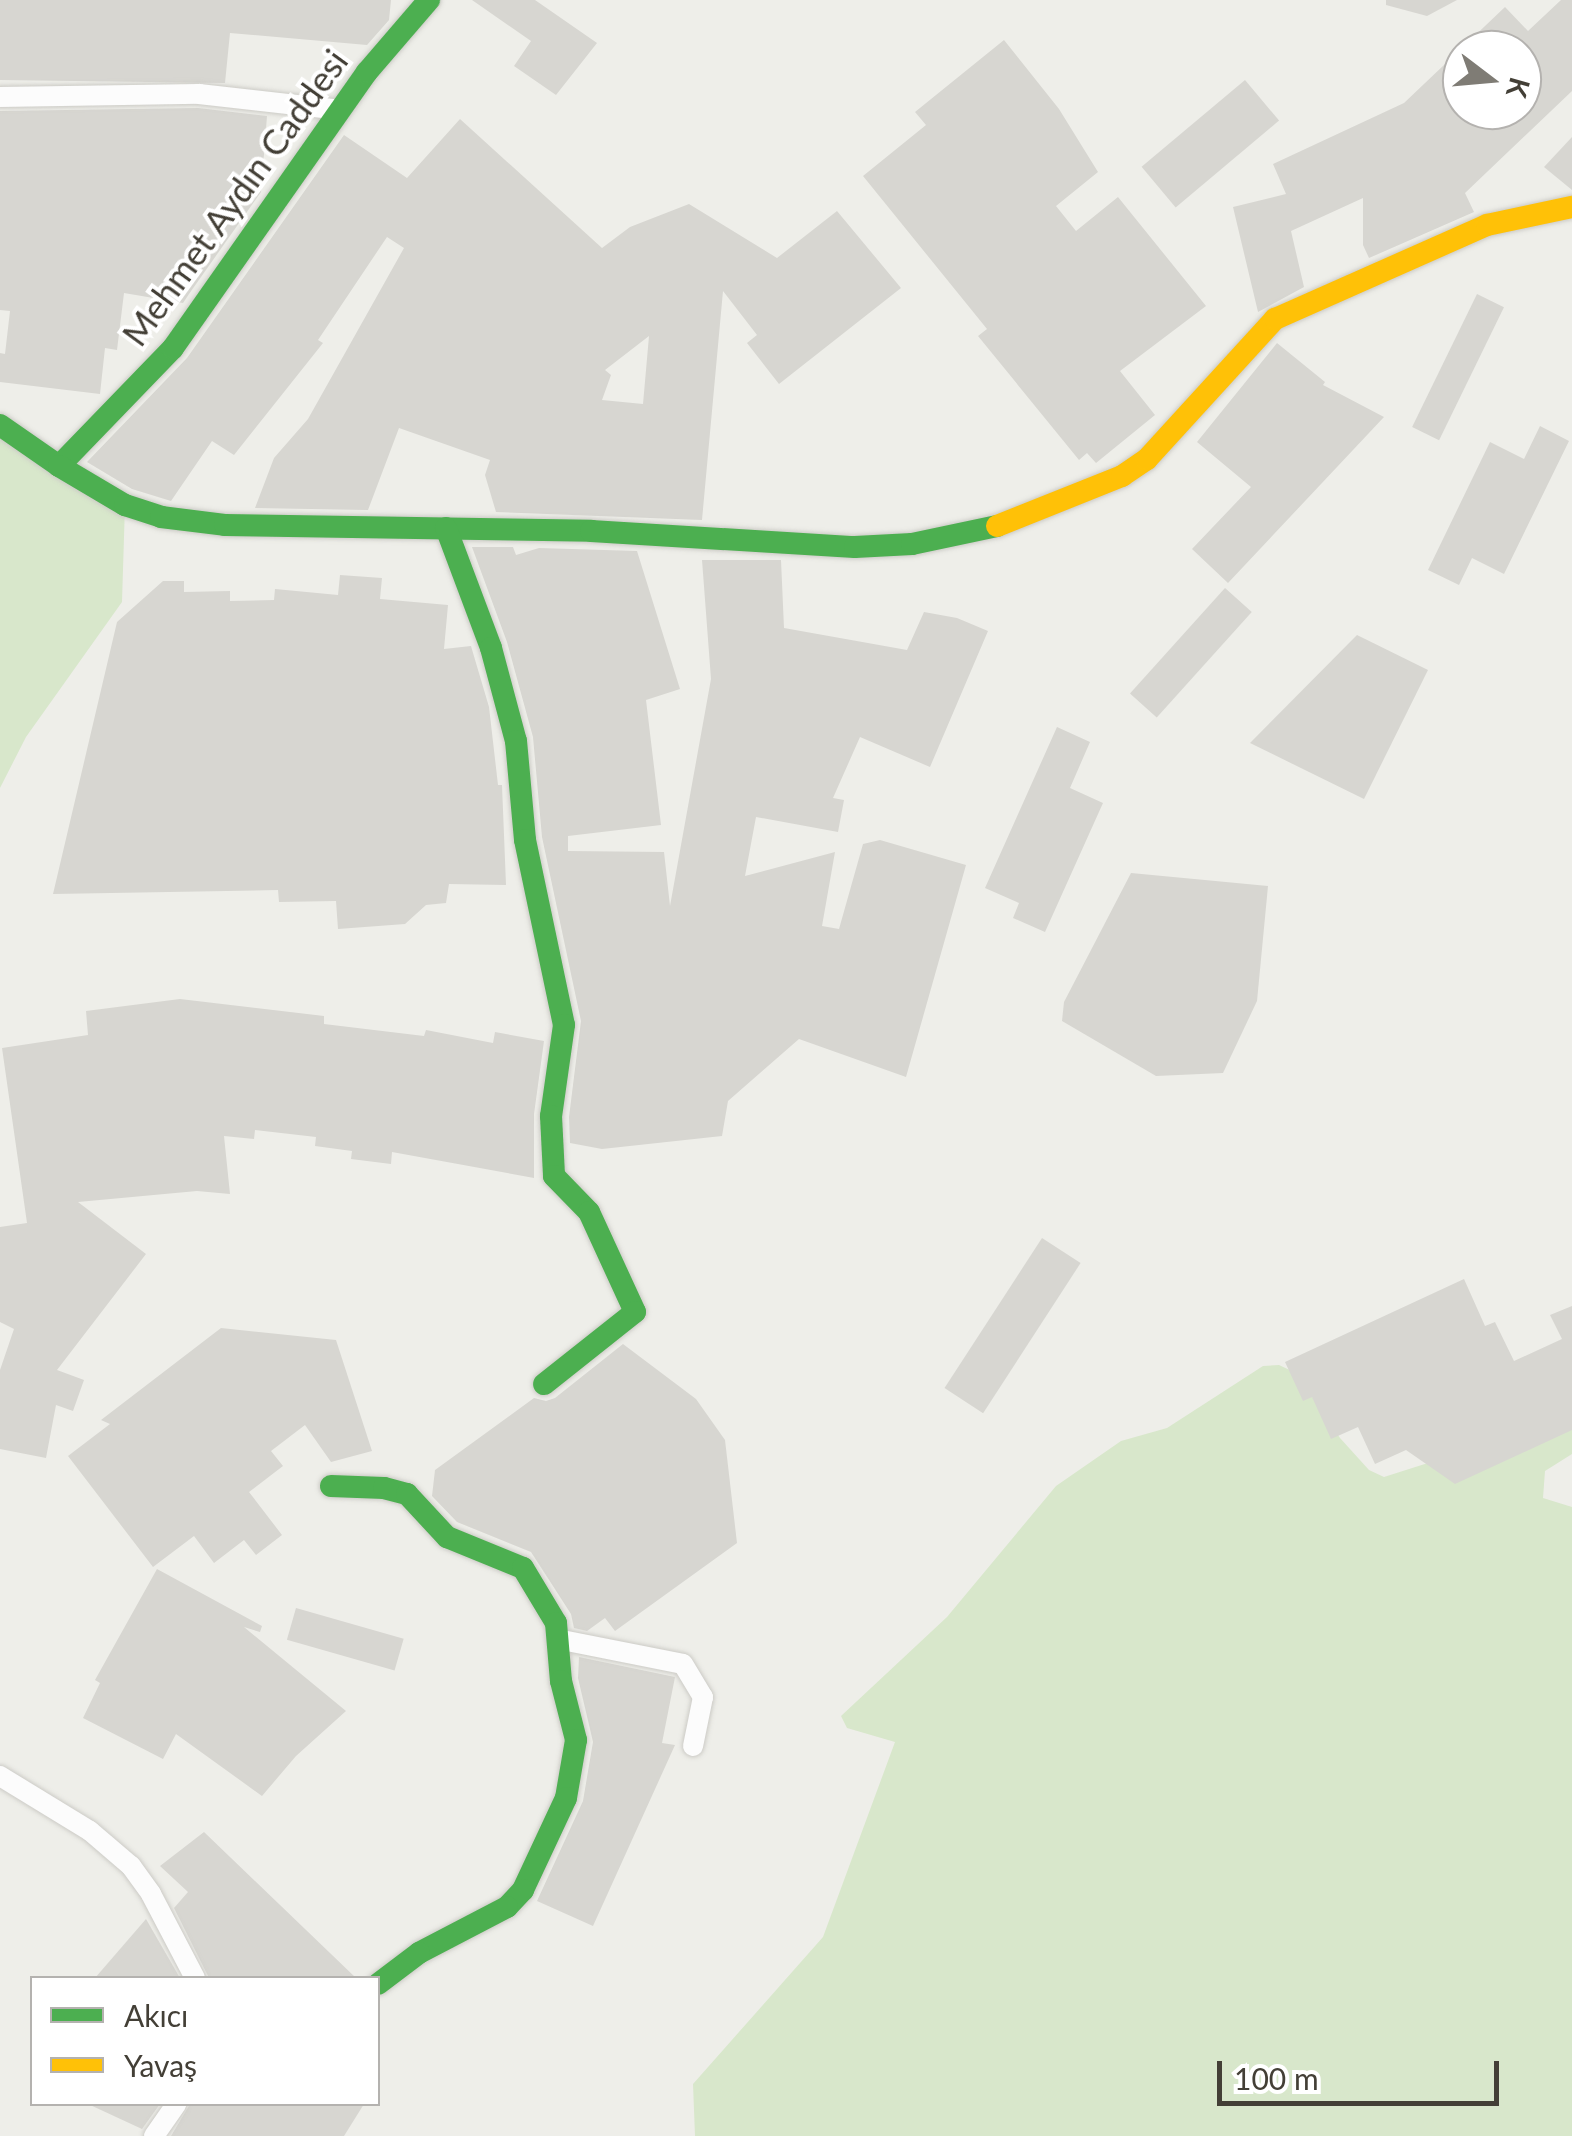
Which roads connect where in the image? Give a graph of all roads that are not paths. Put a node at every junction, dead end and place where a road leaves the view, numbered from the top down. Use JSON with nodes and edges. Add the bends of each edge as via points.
{"nodes":[{"id":1,"x":430,"y":0,"type":"edge"},
{"id":2,"x":0,"y":97,"type":"edge"},
{"id":3,"x":341,"y":110,"type":"junction"},
{"id":4,"x":1572,"y":207,"type":"edge"},
{"id":5,"x":0,"y":425,"type":"edge"},
{"id":6,"x":60,"y":466,"type":"junction"},
{"id":7,"x":446,"y":528,"type":"junction"},
{"id":8,"x":544,"y":1384,"type":"dead end"},
{"id":9,"x":332,"y":1486,"type":"dead end"},
{"id":10,"x":557,"y":1639,"type":"junction"},
{"id":11,"x":693,"y":1746,"type":"dead end"},
{"id":12,"x":0,"y":1776,"type":"edge"},
{"id":13,"x":193,"y":1976,"type":"edge"},
{"id":14,"x":380,"y":1983,"type":"edge"},
{"id":15,"x":175,"y":2106,"type":"edge"},
{"id":16,"x":154,"y":2136,"type":"edge"}],
"edges":[{"from":1,"to":3,"type":"street","name":"Mehmet Aydın Caddesi"},
{"from":2,"to":3,"type":"street","via":[[199,94]]},
{"from":3,"to":6,"type":"street","name":"Mehmet Aydın Caddesi","via":[[173,348]]},
{"from":4,"to":7,"type":"street","via":[[1487,225],[1275,318],[1147,458],[1122,476],[1004,525],[912,544],[855,547]]},
{"from":5,"to":6,"type":"street"},
{"from":6,"to":7,"type":"street","via":[[125,505],[174,519]]},
{"from":7,"to":8,"type":"street","via":[[491,648],[516,741],[525,840],[564,1026],[552,1116],[554,1176],[589,1212],[635,1312]]},
{"from":9,"to":10,"type":"street","via":[[407,1494],[447,1537],[523,1568],[556,1623]]},
{"from":10,"to":11,"type":"street","via":[[684,1664],[703,1697]]},
{"from":10,"to":14,"type":"street","via":[[576,1740],[574,1768],[532,1877],[507,1907]]},
{"from":12,"to":13,"type":"street","via":[[90,1831],[131,1866]]},
{"from":15,"to":16,"type":"street"}]}
